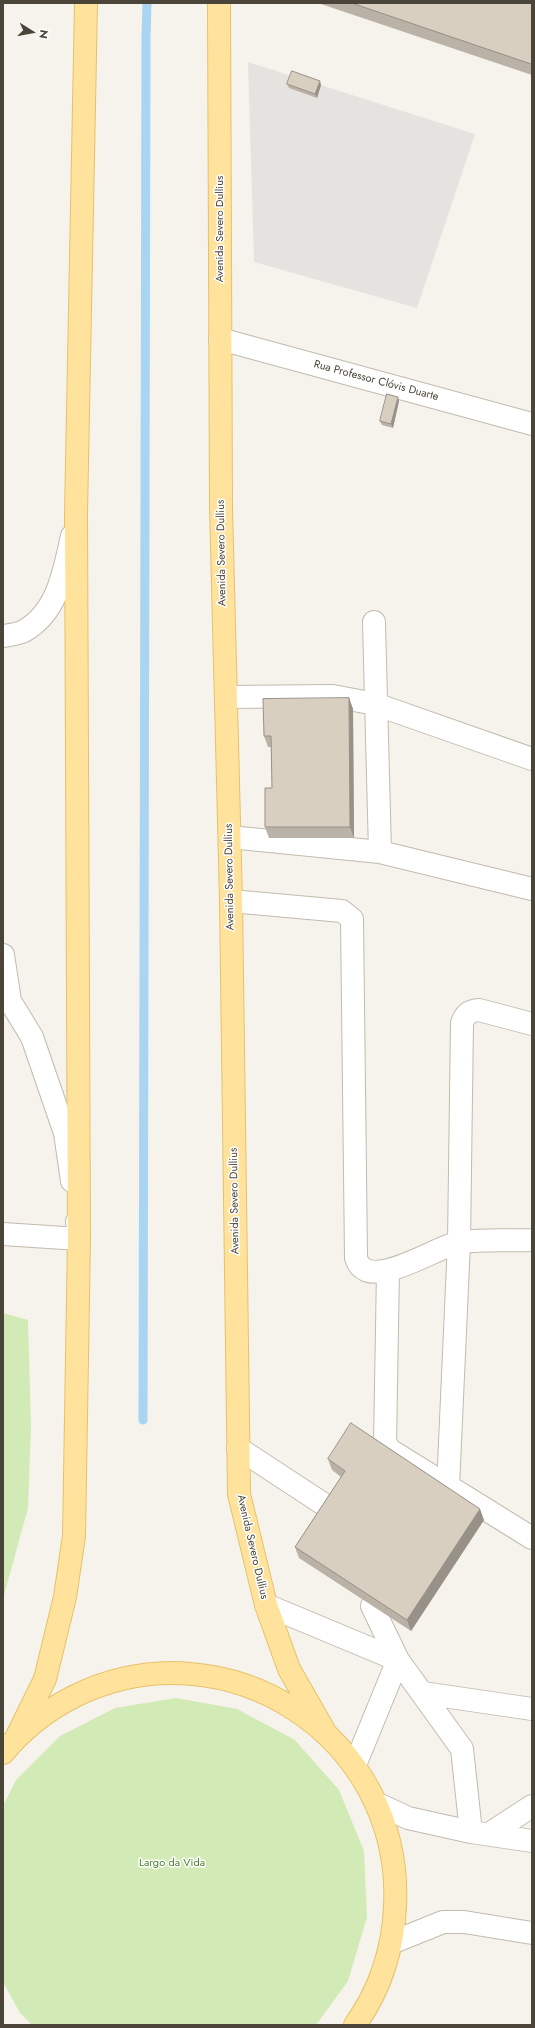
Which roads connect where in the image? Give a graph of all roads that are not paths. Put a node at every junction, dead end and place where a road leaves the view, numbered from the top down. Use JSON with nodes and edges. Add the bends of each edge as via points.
{"nodes":[{"id":1,"x":86,"y":3,"type":"edge"},
{"id":2,"x":219,"y":3,"type":"edge"},
{"id":3,"x":220,"y":339,"type":"junction"},
{"id":4,"x":532,"y":424,"type":"edge"},
{"id":5,"x":76,"y":514,"type":"junction"},
{"id":6,"x":374,"y":622,"type":"dead end"},
{"id":7,"x":3,"y":636,"type":"edge"},
{"id":8,"x":226,"y":697,"type":"junction"},
{"id":9,"x":375,"y":704,"type":"junction"},
{"id":10,"x":532,"y":759,"type":"edge"},
{"id":11,"x":230,"y":837,"type":"junction"},
{"id":12,"x":380,"y":852,"type":"junction"},
{"id":13,"x":532,"y":889,"type":"edge"},
{"id":14,"x":231,"y":901,"type":"junction"},
{"id":15,"x":3,"y":955,"type":"edge"},
{"id":16,"x":6,"y":998,"type":"edge"},
{"id":17,"x":532,"y":1024,"type":"edge"},
{"id":18,"x":3,"y":1234,"type":"edge"},
{"id":19,"x":79,"y":1239,"type":"junction"},
{"id":20,"x":532,"y":1240,"type":"edge"},
{"id":21,"x":459,"y":1242,"type":"junction"},
{"id":22,"x":388,"y":1271,"type":"junction"},
{"id":23,"x":238,"y":1448,"type":"junction"},
{"id":24,"x":448,"y":1487,"type":"junction"},
{"id":25,"x":331,"y":1509,"type":"edge"},
{"id":26,"x":532,"y":1538,"type":"edge"},
{"id":27,"x":266,"y":1605,"type":"junction"},
{"id":28,"x":372,"y":1606,"type":"edge"},
{"id":29,"x":398,"y":1660,"type":"junction"},
{"id":30,"x":423,"y":1693,"type":"junction"},
{"id":31,"x":532,"y":1709,"type":"edge"},
{"id":32,"x":326,"y":1734,"type":"junction"},
{"id":33,"x":9,"y":1745,"type":"edge"},
{"id":34,"x":355,"y":1765,"type":"junction"},
{"id":35,"x":376,"y":1803,"type":"junction"},
{"id":36,"x":532,"y":1806,"type":"edge"},
{"id":37,"x":480,"y":1833,"type":"junction"},
{"id":38,"x":532,"y":1841,"type":"edge"},
{"id":39,"x":532,"y":1933,"type":"edge"},
{"id":40,"x":391,"y":1943,"type":"junction"},
{"id":41,"x":355,"y":2025,"type":"edge"}],
"edges":[{"from":1,"to":5,"type":"main road"},
{"from":2,"to":3,"type":"main road","name":"Avenida Severo Dullius"},
{"from":3,"to":4,"type":"street","name":"Rua Professor Clóvis Duarte"},
{"from":3,"to":8,"type":"main road","name":"Avenida Severo Dullius"},
{"from":5,"to":7,"type":"street","via":[[61,583],[43,617],[23,631]]},
{"from":5,"to":19,"type":"main road"},
{"from":6,"to":9,"type":"street"},
{"from":8,"to":9,"type":"street","via":[[333,696]]},
{"from":8,"to":11,"type":"main road","name":"Avenida Severo Dullius"},
{"from":9,"to":10,"type":"street"},
{"from":9,"to":12,"type":"street"},
{"from":11,"to":12,"type":"street"},
{"from":11,"to":14,"type":"main road","name":"Avenida Severo Dullius"},
{"from":12,"to":13,"type":"street"},
{"from":14,"to":22,"type":"street","via":[[342,911],[352,918],[356,1258],[363,1270]]},
{"from":14,"to":23,"type":"main road","name":"Avenida Severo Dullius"},
{"from":15,"to":16,"type":"street"},
{"from":16,"to":19,"type":"street","via":[[32,1037],[65,1133]]},
{"from":17,"to":21,"type":"street","via":[[479,1010],[471,1011],[464,1016]]},
{"from":18,"to":19,"type":"street"},
{"from":19,"to":33,"type":"main road","via":[[74,1536],[64,1597],[45,1679]]},
{"from":20,"to":21,"type":"street"},
{"from":21,"to":22,"type":"street"},
{"from":21,"to":24,"type":"street"},
{"from":22,"to":24,"type":"street","via":[[385,1443],[390,1450]]},
{"from":23,"to":25,"type":"street"},
{"from":23,"to":27,"type":"main road","name":"Avenida Severo Dullius","via":[[239,1494]]},
{"from":24,"to":26,"type":"street"},
{"from":27,"to":29,"type":"street"},
{"from":27,"to":32,"type":"main road","name":"Avenida Severo Dullius","via":[[289,1669]]},
{"from":28,"to":29,"type":"street"},
{"from":29,"to":30,"type":"street"},
{"from":29,"to":34,"type":"street"},
{"from":30,"to":31,"type":"street"},
{"from":30,"to":37,"type":"street","via":[[462,1749]]},
{"from":32,"to":33,"type":"main road","via":[[288,1704],[243,1683],[195,1673],[146,1674],[98,1685],[54,1707]]},
{"from":32,"to":34,"type":"main road"},
{"from":34,"to":35,"type":"main road"},
{"from":35,"to":37,"type":"street","via":[[408,1818]]},
{"from":35,"to":40,"type":"main road","via":[[390,1843],[396,1886]]},
{"from":36,"to":37,"type":"street"},
{"from":37,"to":38,"type":"street"},
{"from":39,"to":40,"type":"street","via":[[464,1922],[443,1922]]},
{"from":40,"to":41,"type":"main road","via":[[384,1971],[366,2011]]}]}
